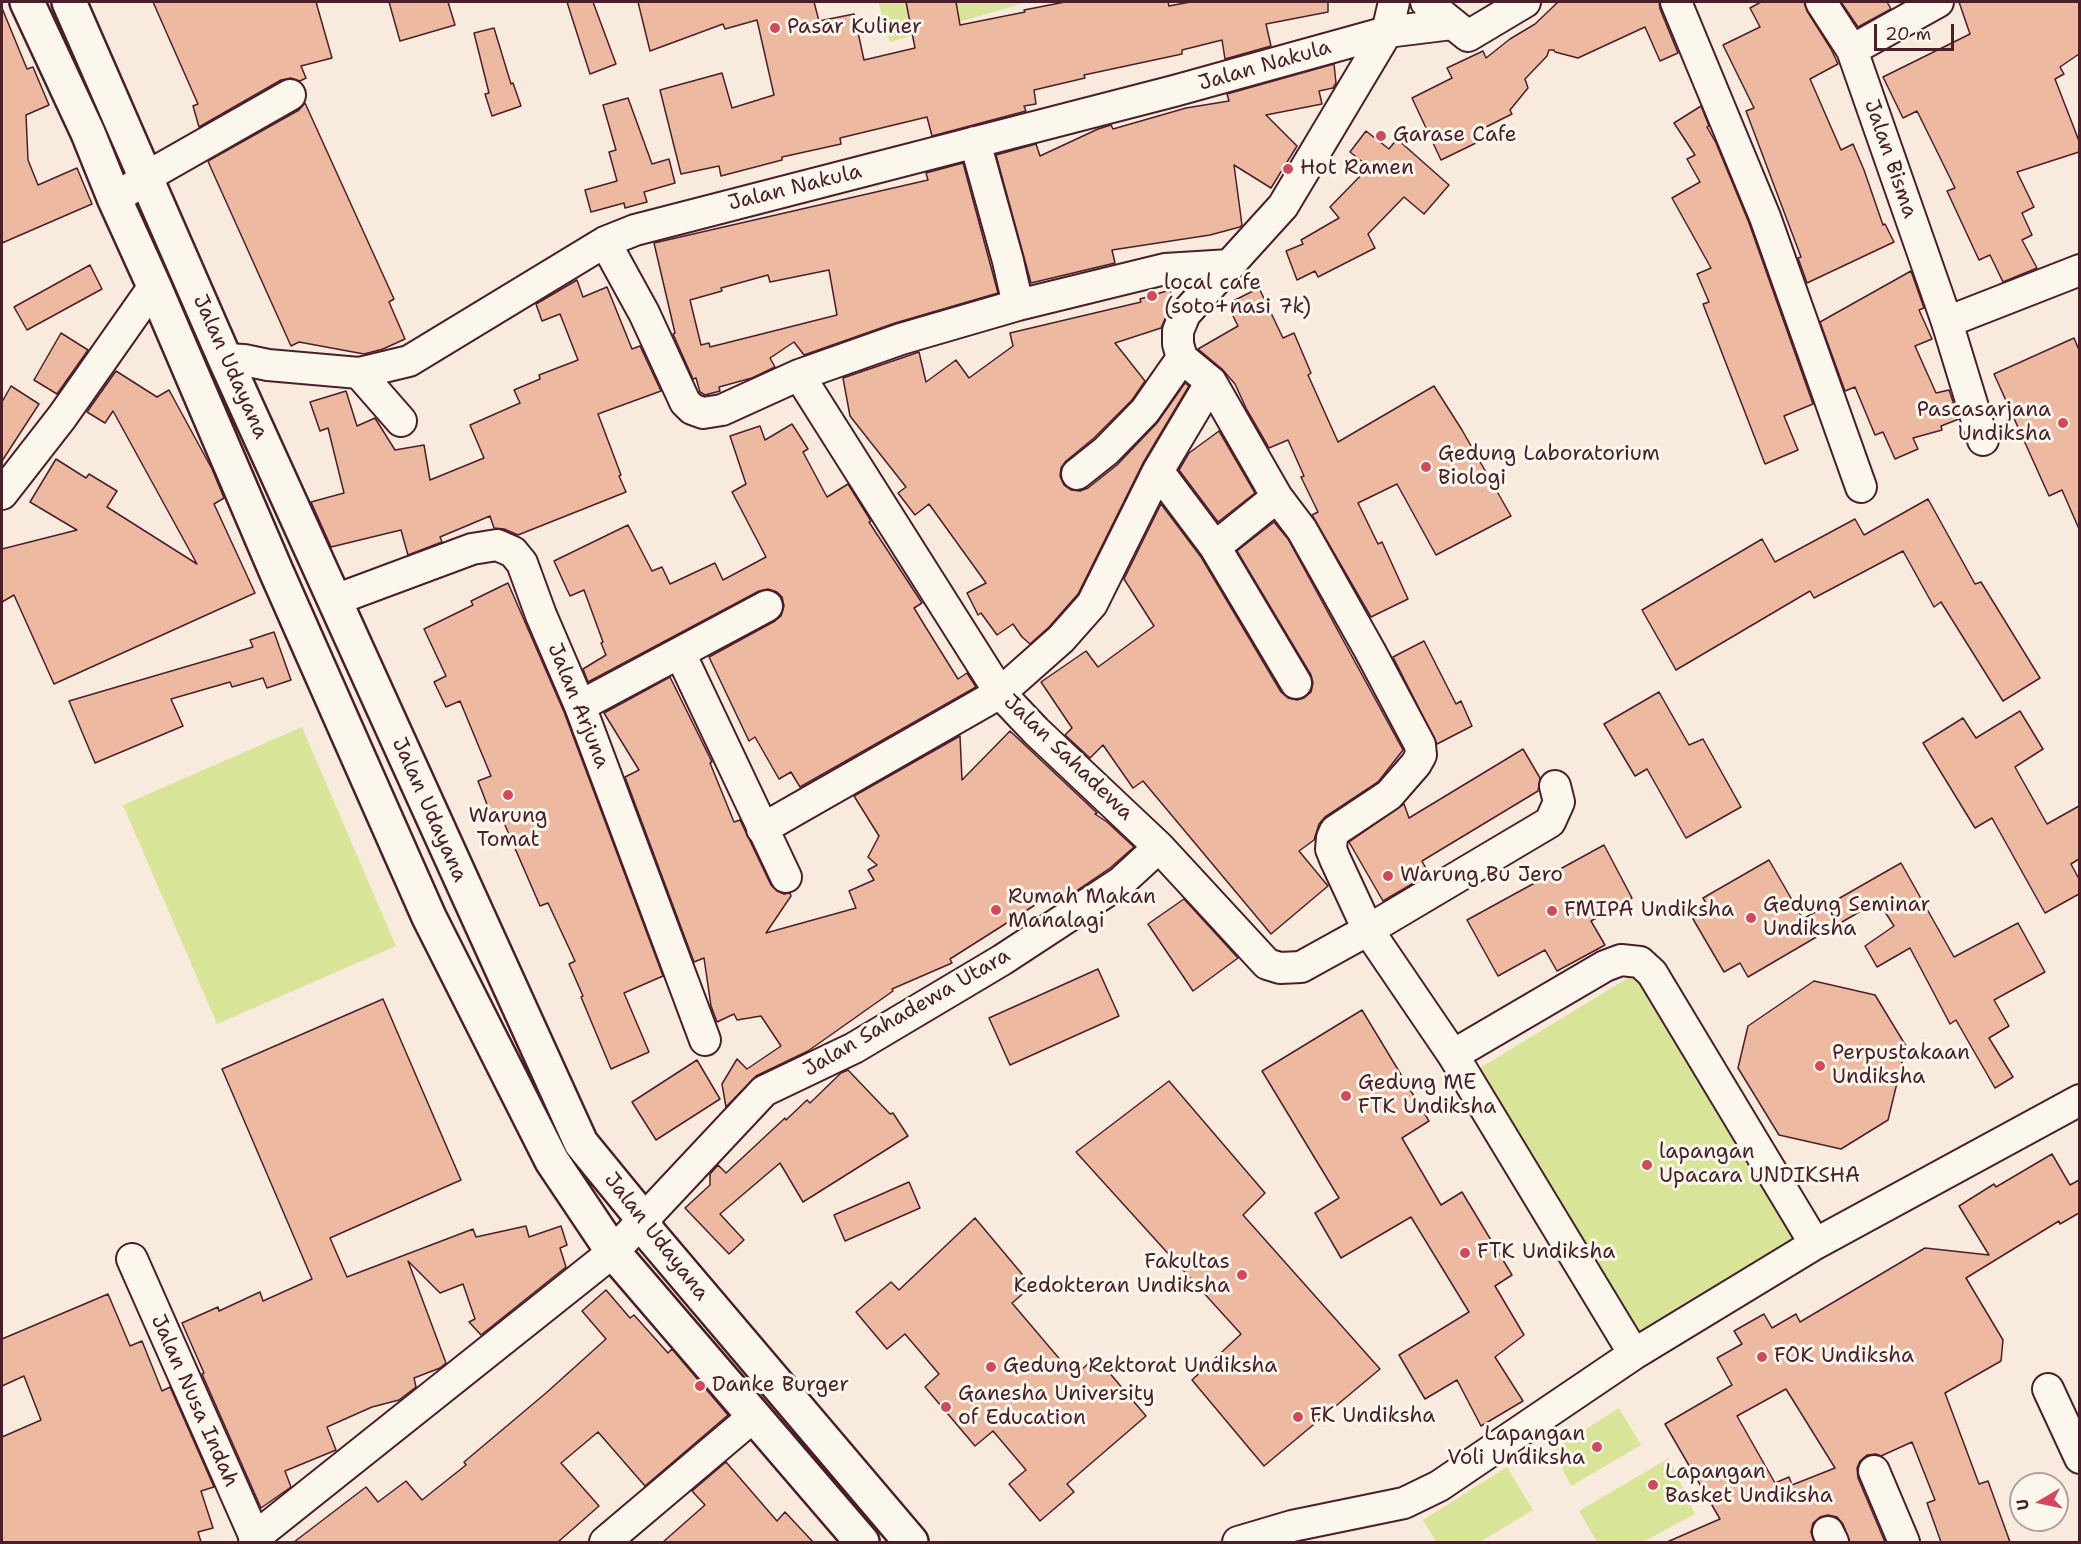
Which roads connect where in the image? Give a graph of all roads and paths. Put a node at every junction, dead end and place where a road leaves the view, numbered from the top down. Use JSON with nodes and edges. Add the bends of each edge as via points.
{"nodes":[{"id":1,"x":27,"y":2,"type":"edge"},
{"id":2,"x":69,"y":2,"type":"edge"},
{"id":3,"x":1394,"y":2,"type":"edge"},
{"id":4,"x":1426,"y":2,"type":"edge"},
{"id":5,"x":1525,"y":2,"type":"edge"},
{"id":6,"x":1676,"y":2,"type":"edge"},
{"id":7,"x":1821,"y":2,"type":"edge"},
{"id":8,"x":1938,"y":2,"type":"edge"},
{"id":9,"x":1460,"y":30,"type":"junction"},
{"id":10,"x":1387,"y":32,"type":"junction"},
{"id":11,"x":1852,"y":50,"type":"junction"},
{"id":12,"x":290,"y":95,"type":"dead end"},
{"id":13,"x":975,"y":142,"type":"junction"},
{"id":14,"x":146,"y":177,"type":"junction"},
{"id":15,"x":115,"y":200,"type":"junction"},
{"id":16,"x":605,"y":242,"type":"junction"},
{"id":17,"x":1230,"y":265,"type":"junction"},
{"id":18,"x":2079,"y":270,"type":"edge"},
{"id":19,"x":154,"y":286,"type":"junction"},
{"id":20,"x":1018,"y":305,"type":"junction"},
{"id":21,"x":1947,"y":322,"type":"junction"},
{"id":22,"x":1182,"y":358,"type":"junction"},
{"id":23,"x":225,"y":359,"type":"junction"},
{"id":24,"x":359,"y":373,"type":"junction"},
{"id":25,"x":799,"y":375,"type":"junction"},
{"id":26,"x":1211,"y":382,"type":"junction"},
{"id":27,"x":401,"y":420,"type":"dead end"},
{"id":28,"x":1983,"y":440,"type":"dead end"},
{"id":29,"x":1158,"y":471,"type":"junction"},
{"id":30,"x":1077,"y":474,"type":"dead end"},
{"id":31,"x":1861,"y":487,"type":"dead end"},
{"id":32,"x":2,"y":494,"type":"edge"},
{"id":33,"x":1277,"y":497,"type":"junction"},
{"id":34,"x":1215,"y":547,"type":"junction"},
{"id":35,"x":314,"y":554,"type":"junction"},
{"id":36,"x":276,"y":571,"type":"junction"},
{"id":37,"x":335,"y":600,"type":"junction"},
{"id":38,"x":767,"y":606,"type":"dead end"},
{"id":39,"x":680,"y":652,"type":"junction"},
{"id":40,"x":1296,"y":683,"type":"dead end"},
{"id":41,"x":1000,"y":693,"type":"junction"},
{"id":42,"x":580,"y":706,"type":"junction"},
{"id":43,"x":1555,"y":786,"type":"dead end"},
{"id":44,"x":762,"y":829,"type":"junction"},
{"id":45,"x":1160,"y":848,"type":"junction"},
{"id":46,"x":786,"y":877,"type":"dead end"},
{"id":47,"x":470,"y":899,"type":"junction"},
{"id":48,"x":429,"y":917,"type":"junction"},
{"id":49,"x":1368,"y":930,"type":"junction"},
{"id":50,"x":705,"y":1040,"type":"dead end"},
{"id":51,"x":1453,"y":1055,"type":"junction"},
{"id":52,"x":2079,"y":1100,"type":"edge"},
{"id":53,"x":644,"y":1220,"type":"junction"},
{"id":54,"x":1815,"y":1244,"type":"junction"},
{"id":55,"x":613,"y":1252,"type":"junction"},
{"id":56,"x":132,"y":1259,"type":"dead end"},
{"id":57,"x":1634,"y":1354,"type":"junction"},
{"id":58,"x":2048,"y":1389,"type":"dead end"},
{"id":59,"x":754,"y":1416,"type":"junction"},
{"id":60,"x":2079,"y":1458,"type":"edge"},
{"id":61,"x":1875,"y":1471,"type":"dead end"},
{"id":62,"x":255,"y":1540,"type":"edge"},
{"id":63,"x":605,"y":1542,"type":"edge"},
{"id":64,"x":862,"y":1542,"type":"edge"},
{"id":65,"x":911,"y":1542,"type":"edge"},
{"id":66,"x":1238,"y":1542,"type":"edge"},
{"id":67,"x":1904,"y":1542,"type":"edge"}],
"edges":[{"from":1,"to":15,"type":"street","name":"Jalan Udayana"},
{"from":2,"to":14,"type":"street","name":"Jalan Udayana"},
{"from":3,"to":10,"type":"street"},
{"from":4,"to":9,"type":"street"},
{"from":5,"to":9,"type":"street"},
{"from":6,"to":31,"type":"street","via":[[1765,217]]},
{"from":7,"to":11,"type":"street","name":"Jalan Bisma"},
{"from":8,"to":11,"type":"street"},
{"from":9,"to":10,"type":"street","name":"Jalan Nakula"},
{"from":10,"to":13,"type":"street","name":"Jalan Nakula"},
{"from":10,"to":17,"type":"street","via":[[1283,206]]},
{"from":11,"to":21,"type":"street","name":"Jalan Bisma"},
{"from":12,"to":14,"type":"street"},
{"from":13,"to":16,"type":"street","name":"Jalan Nakula","via":[[635,230]]},
{"from":13,"to":20,"type":"street"},
{"from":14,"to":15,"type":"street"},
{"from":14,"to":23,"type":"street","name":"Jalan Udayana"},
{"from":15,"to":19,"type":"street","name":"Jalan Udayana"},
{"from":16,"to":24,"type":"street","name":"Jalan Nakula","via":[[409,361]]},
{"from":16,"to":25,"type":"street","via":[[692,409],[703,413],[722,410]]},
{"from":17,"to":20,"type":"street","via":[[1165,269]]},
{"from":17,"to":22,"type":"street","via":[[1185,314],[1178,331]]},
{"from":18,"to":21,"type":"street"},
{"from":19,"to":32,"type":"street","via":[[62,417]]},
{"from":19,"to":36,"type":"street","name":"Jalan Udayana"},
{"from":20,"to":25,"type":"street","via":[[901,339]]},
{"from":21,"to":28,"type":"street","name":"Jalan Bisma"},
{"from":22,"to":26,"type":"street"},
{"from":22,"to":30,"type":"street","via":[[1145,411]]},
{"from":23,"to":24,"type":"street","name":"Jalan Nakula"},
{"from":23,"to":35,"type":"street","name":"Jalan Udayana"},
{"from":24,"to":27,"type":"street"},
{"from":25,"to":41,"type":"street","name":"Jalan Sahadewa"},
{"from":26,"to":29,"type":"street"},
{"from":26,"to":33,"type":"street"},
{"from":29,"to":34,"type":"street"},
{"from":29,"to":41,"type":"street","via":[[1092,604],[1061,639]]},
{"from":33,"to":34,"type":"street"},
{"from":33,"to":49,"type":"street","via":[[1302,530],[1420,745],[1416,764],[1389,795],[1335,831],[1332,838],[1331,849]]},
{"from":34,"to":40,"type":"street"},
{"from":35,"to":36,"type":"street"},
{"from":35,"to":37,"type":"street","name":"Jalan Udayana"},
{"from":36,"to":48,"type":"street","name":"Jalan Udayana"},
{"from":37,"to":42,"type":"street","name":"Jalan Arjuna","via":[[472,549],[497,545],[513,552],[522,563]]},
{"from":37,"to":47,"type":"street","name":"Jalan Udayana"},
{"from":38,"to":39,"type":"street"},
{"from":39,"to":42,"type":"street"},
{"from":39,"to":44,"type":"street"},
{"from":41,"to":44,"type":"street"},
{"from":41,"to":45,"type":"street","name":"Jalan Sahadewa"},
{"from":42,"to":50,"type":"street","name":"Jalan Arjuna"},
{"from":43,"to":49,"type":"street","name":"Jalan Sahadewa","via":[[1559,802],[1550,822]]},
{"from":44,"to":46,"type":"street"},
{"from":45,"to":49,"type":"street","name":"Jalan Sahadewa","via":[[1267,963],[1280,968],[1301,967]]},
{"from":45,"to":53,"type":"street","name":"Jalan Sahadewa Utara","via":[[1121,882],[1002,960],[854,1048],[764,1091]]},
{"from":47,"to":48,"type":"street"},
{"from":47,"to":53,"type":"street","name":"Jalan Udayana","via":[[581,1143]]},
{"from":48,"to":55,"type":"street","name":"Jalan Udayana","via":[[552,1161]]},
{"from":49,"to":51,"type":"street"},
{"from":51,"to":54,"type":"street","via":[[1605,966],[1621,960],[1640,962],[1652,973]]},
{"from":51,"to":57,"type":"street"},
{"from":52,"to":54,"type":"street"},
{"from":53,"to":55,"type":"street","name":"Jalan Sahadewa Utara"},
{"from":53,"to":65,"type":"street","name":"Jalan Udayana","via":[[648,1232]]},
{"from":54,"to":57,"type":"street"},
{"from":55,"to":59,"type":"street","name":"Jalan Udayana"},
{"from":55,"to":62,"type":"street","name":"Jalan Sahadewa Utara"},
{"from":56,"to":62,"type":"street","name":"Jalan Nusa Indah"},
{"from":57,"to":66,"type":"street","via":[[1439,1486],[1404,1503],[1292,1526]]},
{"from":58,"to":60,"type":"street"},
{"from":59,"to":63,"type":"street"},
{"from":59,"to":64,"type":"street","name":"Jalan Udayana"},
{"from":61,"to":67,"type":"street"}]}
